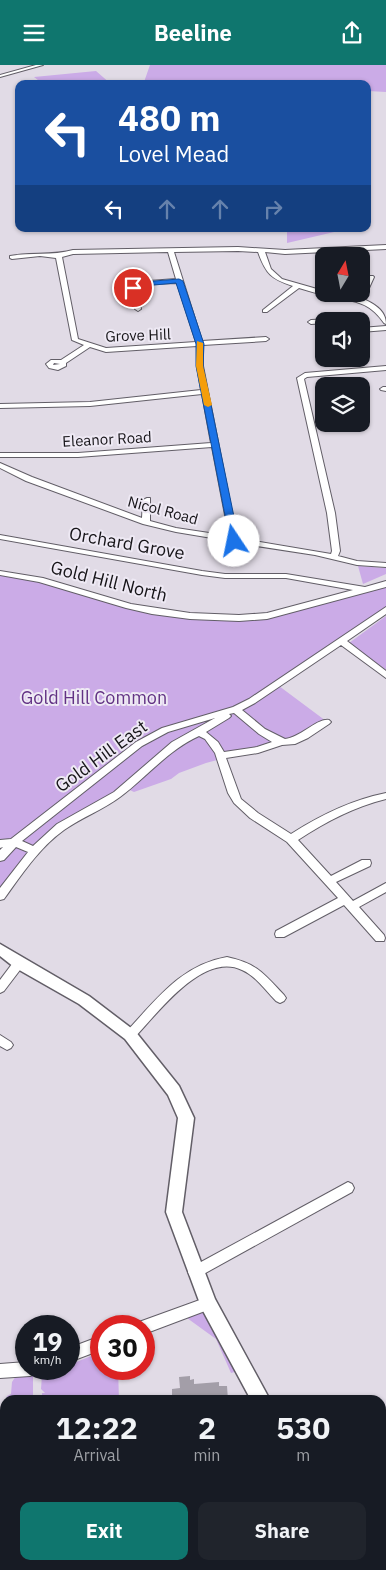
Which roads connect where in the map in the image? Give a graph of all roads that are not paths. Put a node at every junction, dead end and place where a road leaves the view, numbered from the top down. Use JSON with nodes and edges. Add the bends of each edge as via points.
{"nodes":[{"id":1,"x":41,"y":65,"type":"edge"},
{"id":2,"x":0,"y":76,"type":"edge"},
{"id":3,"x":386,"y":247,"type":"edge"},
{"id":4,"x":170,"y":250,"type":"junction"},
{"id":5,"x":262,"y":251,"type":"junction"},
{"id":6,"x":59,"y":256,"type":"junction"},
{"id":7,"x":12,"y":257,"type":"dead end"},
{"id":8,"x":179,"y":281,"type":"junction"},
{"id":9,"x":297,"y":286,"type":"junction"},
{"id":10,"x":315,"y":291,"type":"edge"},
{"id":11,"x":366,"y":303,"type":"edge"},
{"id":12,"x":138,"y":309,"type":"dead end"},
{"id":13,"x":265,"y":311,"type":"dead end"},
{"id":14,"x":312,"y":322,"type":"dead end"},
{"id":15,"x":315,"y":322,"type":"edge"},
{"id":16,"x":386,"y":322,"type":"edge"},
{"id":17,"x":386,"y":328,"type":"edge"},
{"id":18,"x":370,"y":329,"type":"edge"},
{"id":19,"x":266,"y":339,"type":"dead end"},
{"id":20,"x":200,"y":344,"type":"junction"},
{"id":21,"x":89,"y":345,"type":"junction"},
{"id":22,"x":62,"y":361,"type":"dead end"},
{"id":23,"x":386,"y":368,"type":"edge"},
{"id":24,"x":205,"y":392,"type":"junction"},
{"id":25,"x":0,"y":406,"type":"edge"},
{"id":26,"x":216,"y":445,"type":"junction"},
{"id":27,"x":0,"y":455,"type":"edge"},
{"id":28,"x":0,"y":465,"type":"edge"},
{"id":29,"x":147,"y":500,"type":"dead end"},
{"id":30,"x":146,"y":522,"type":"junction"},
{"id":31,"x":0,"y":537,"type":"edge"},
{"id":32,"x":234,"y":541,"type":"junction"},
{"id":33,"x":334,"y":557,"type":"junction"},
{"id":34,"x":386,"y":565,"type":"edge"},
{"id":35,"x":0,"y":573,"type":"edge"},
{"id":36,"x":386,"y":585,"type":"edge"},
{"id":37,"x":368,"y":591,"type":"junction"},
{"id":38,"x":386,"y":610,"type":"edge"},
{"id":39,"x":341,"y":641,"type":"junction"},
{"id":40,"x":386,"y":675,"type":"edge"},
{"id":41,"x":231,"y":711,"type":"junction"},
{"id":42,"x":326,"y":723,"type":"dead end"},
{"id":43,"x":180,"y":725,"type":"junction"},
{"id":44,"x":199,"y":732,"type":"junction"},
{"id":45,"x":281,"y":742,"type":"junction"},
{"id":46,"x":221,"y":756,"type":"junction"},
{"id":47,"x":386,"y":796,"type":"edge"},
{"id":48,"x":291,"y":839,"type":"junction"},
{"id":49,"x":14,"y":841,"type":"junction"},
{"id":50,"x":0,"y":844,"type":"edge"},
{"id":51,"x":34,"y":851,"type":"junction"},
{"id":52,"x":0,"y":857,"type":"edge"},
{"id":53,"x":366,"y":863,"type":"dead end"},
{"id":54,"x":330,"y":881,"type":"junction"},
{"id":55,"x":386,"y":887,"type":"edge"},
{"id":56,"x":0,"y":896,"type":"edge"},
{"id":57,"x":349,"y":902,"type":"junction"},
{"id":58,"x":280,"y":934,"type":"dead end"},
{"id":59,"x":380,"y":938,"type":"dead end"},
{"id":60,"x":0,"y":949,"type":"edge"},
{"id":61,"x":19,"y":963,"type":"junction"},
{"id":62,"x":0,"y":988,"type":"edge"},
{"id":63,"x":280,"y":998,"type":"dead end"},
{"id":64,"x":130,"y":1035,"type":"junction"},
{"id":65,"x":348,"y":1188,"type":"dead end"},
{"id":66,"x":195,"y":1272,"type":"junction"},
{"id":67,"x":208,"y":1303,"type":"junction"},
{"id":68,"x":155,"y":1323,"type":"edge"},
{"id":69,"x":15,"y":1370,"type":"edge"},
{"id":70,"x":0,"y":1371,"type":"edge"},
{"id":71,"x":258,"y":1395,"type":"edge"}],
"edges":[{"from":1,"to":2,"type":"street"},
{"from":3,"to":5,"type":"street"},
{"from":4,"to":5,"type":"street"},
{"from":4,"to":6,"type":"street","via":[[73,252]]},
{"from":4,"to":8,"type":"street"},
{"from":5,"to":9,"type":"street","via":[[268,270],[280,280]]},
{"from":6,"to":7,"type":"street"},
{"from":6,"to":21,"type":"street","name":"Grove Hill","via":[[74,340]]},
{"from":8,"to":12,"type":"street","via":[[142,284],[133,288]]},
{"from":8,"to":20,"type":"street"},
{"from":9,"to":10,"type":"street"},
{"from":9,"to":13,"type":"street"},
{"from":11,"to":16,"type":"street","via":[[377,308]]},
{"from":14,"to":15,"type":"street"},
{"from":17,"to":18,"type":"street"},
{"from":19,"to":20,"type":"street","name":"Grove Hill"},
{"from":20,"to":21,"type":"street","name":"Grove Hill","via":[[106,350]]},
{"from":20,"to":24,"type":"street"},
{"from":21,"to":22,"type":"street"},
{"from":23,"to":33,"type":"street","via":[[300,378],[331,513]]},
{"from":24,"to":25,"type":"street","via":[[90,404]]},
{"from":24,"to":26,"type":"street"},
{"from":26,"to":27,"type":"street","name":"Eleanor Road","via":[[95,455]]},
{"from":26,"to":32,"type":"street"},
{"from":28,"to":30,"type":"street","name":"Nicol Road"},
{"from":29,"to":30,"type":"street"},
{"from":30,"to":32,"type":"street","name":"Nicol Road"},
{"from":31,"to":37,"type":"street","name":"Orchard Grove","via":[[202,573],[286,577]]},
{"from":32,"to":33,"type":"street","name":"Nicol Road"},
{"from":33,"to":34,"type":"street","name":"Nicol Road"},
{"from":35,"to":37,"type":"street","name":"Gold Hill North","via":[[40,580],[129,606],[190,616],[267,617]]},
{"from":36,"to":37,"type":"street","name":"Gold Hill North"},
{"from":38,"to":39,"type":"street","name":"Gold Hill East"},
{"from":39,"to":40,"type":"street"},
{"from":39,"to":41,"type":"street","name":"Gold Hill East","via":[[267,692]]},
{"from":41,"to":43,"type":"street","name":"Gold Hill East"},
{"from":41,"to":44,"type":"street","name":"Gold Hill East"},
{"from":41,"to":45,"type":"street"},
{"from":42,"to":45,"type":"street","via":[[291,743]]},
{"from":43,"to":44,"type":"street"},
{"from":43,"to":49,"type":"street","name":"Gold Hill East","via":[[152,736],[126,753]]},
{"from":44,"to":46,"type":"street","via":[[214,743]]},
{"from":44,"to":51,"type":"street","name":"Gold Hill East","via":[[162,753],[118,793],[98,808],[61,827]]},
{"from":45,"to":46,"type":"street","via":[[258,750]]},
{"from":46,"to":48,"type":"street","via":[[237,802]]},
{"from":47,"to":48,"type":"street","via":[[339,812]]},
{"from":48,"to":54,"type":"street"},
{"from":49,"to":50,"type":"street"},
{"from":49,"to":51,"type":"street"},
{"from":49,"to":52,"type":"street","name":"Gold Hill East"},
{"from":51,"to":56,"type":"street","name":"Gold Hill East"},
{"from":53,"to":54,"type":"street"},
{"from":54,"to":57,"type":"street"},
{"from":55,"to":57,"type":"street"},
{"from":57,"to":58,"type":"street"},
{"from":57,"to":59,"type":"street"},
{"from":60,"to":61,"type":"street"},
{"from":61,"to":62,"type":"street"},
{"from":61,"to":64,"type":"street","via":[[84,1000]]},
{"from":63,"to":64,"type":"street","via":[[242,964],[215,962],[204,965],[187,977]]},
{"from":64,"to":66,"type":"street","via":[[174,1091],[186,1118],[174,1212]]},
{"from":65,"to":66,"type":"street"},
{"from":66,"to":67,"type":"street"},
{"from":67,"to":68,"type":"street"},
{"from":67,"to":71,"type":"street"},
{"from":69,"to":70,"type":"street"}]}
